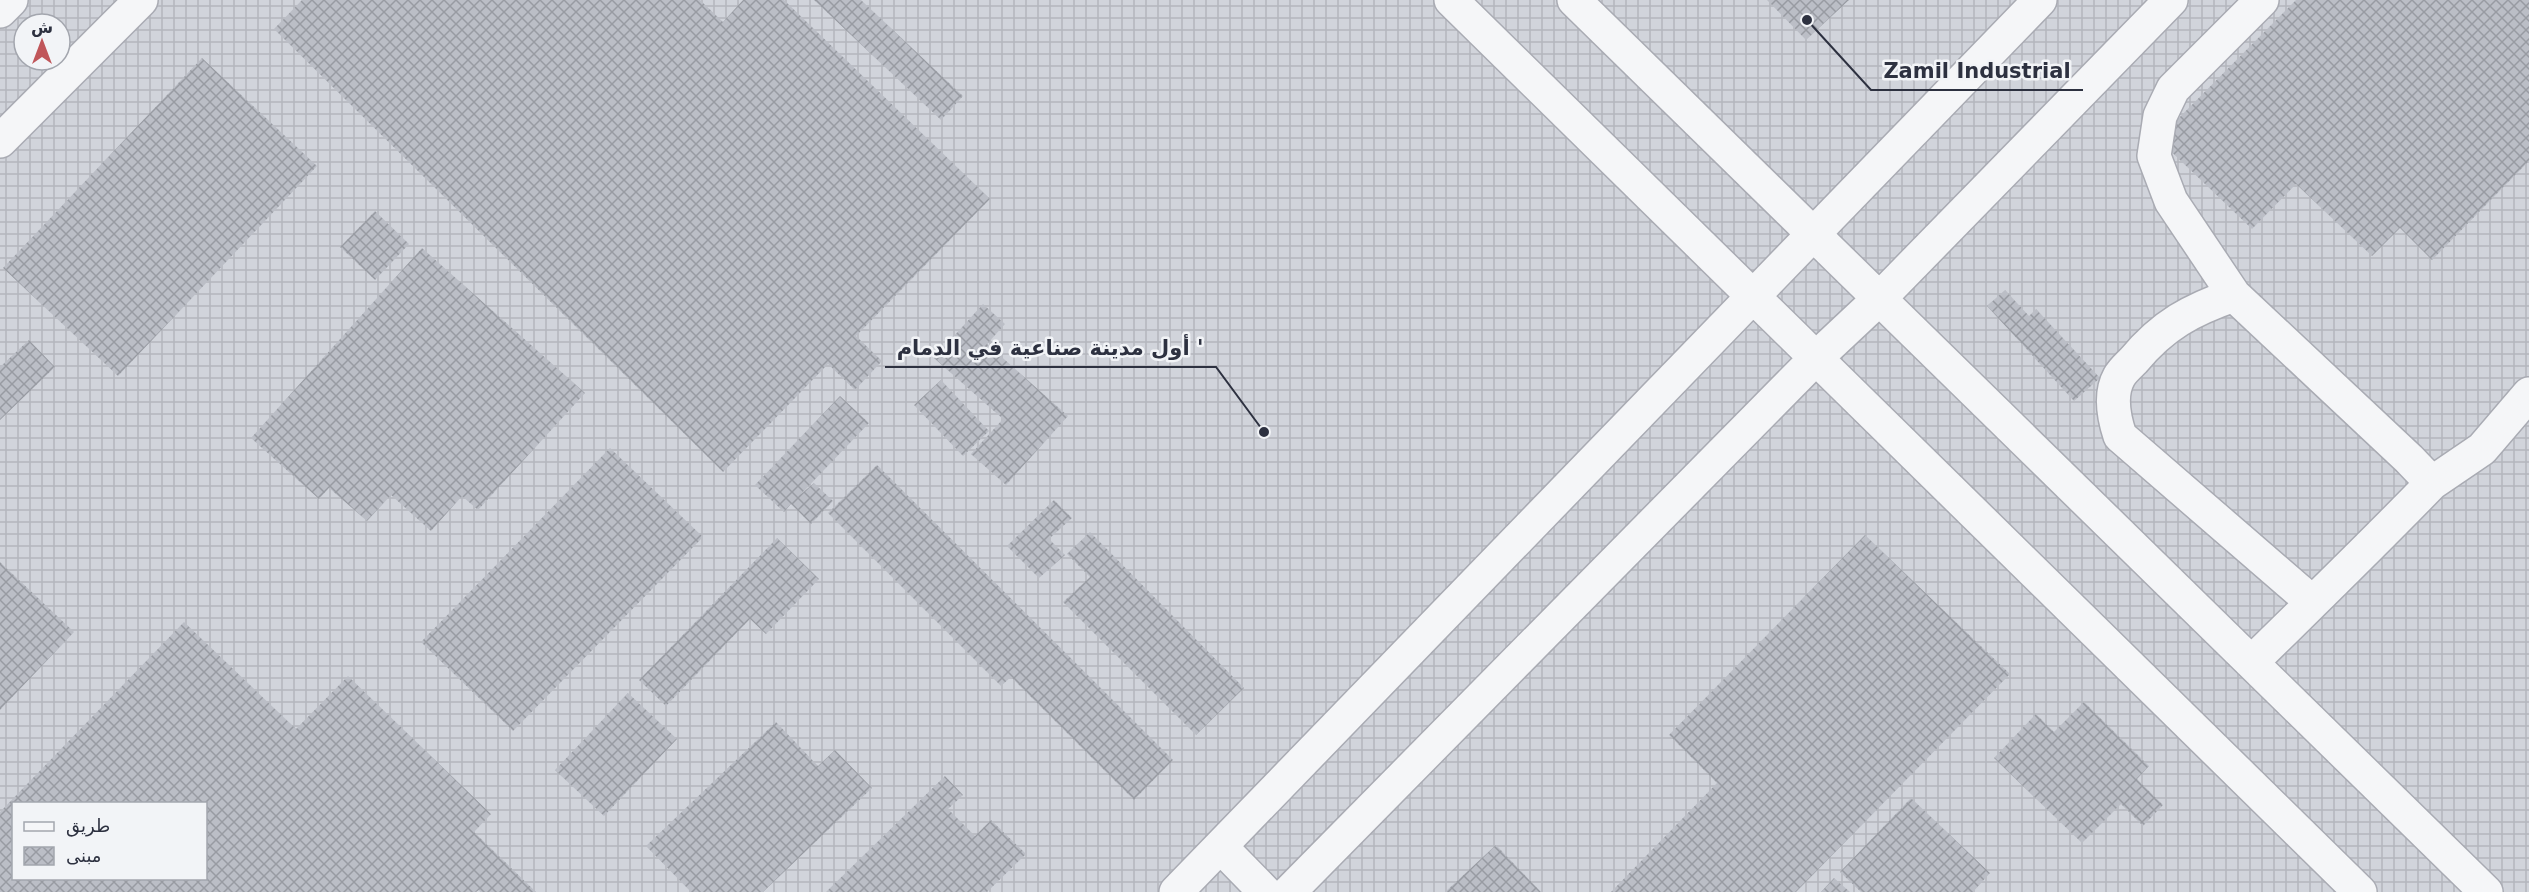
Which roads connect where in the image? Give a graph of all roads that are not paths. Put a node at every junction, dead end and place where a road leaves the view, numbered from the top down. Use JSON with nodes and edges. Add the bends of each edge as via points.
{"nodes":[{"id":1,"x":11,"y":0,"type":"edge"},
{"id":2,"x":141,"y":0,"type":"edge"},
{"id":3,"x":1451,"y":0,"type":"edge"},
{"id":4,"x":1574,"y":0,"type":"edge"},
{"id":5,"x":2040,"y":0,"type":"edge"},
{"id":6,"x":2171,"y":0,"type":"edge"},
{"id":7,"x":2262,"y":0,"type":"edge"},
{"id":8,"x":0,"y":11,"type":"edge"},
{"id":9,"x":0,"y":141,"type":"edge"},
{"id":10,"x":1815,"y":233,"type":"junction"},
{"id":11,"x":2234,"y":295,"type":"junction"},
{"id":12,"x":1754,"y":297,"type":"junction"},
{"id":13,"x":1880,"y":298,"type":"junction"},
{"id":14,"x":1816,"y":358,"type":"junction"},
{"id":15,"x":2529,"y":394,"type":"edge"},
{"id":16,"x":2432,"y":483,"type":"junction"},
{"id":17,"x":2313,"y":602,"type":"junction"},
{"id":18,"x":2252,"y":662,"type":"junction"},
{"id":19,"x":1221,"y":847,"type":"junction"},
{"id":20,"x":1176,"y":892,"type":"edge"},
{"id":21,"x":1265,"y":892,"type":"edge"},
{"id":22,"x":1289,"y":892,"type":"edge"},
{"id":23,"x":2360,"y":892,"type":"edge"},
{"id":24,"x":2486,"y":892,"type":"edge"}],
"edges":[{"from":1,"to":8,"type":"street"},
{"from":2,"to":9,"type":"street"},
{"from":3,"to":12,"type":"street"},
{"from":4,"to":10,"type":"street"},
{"from":5,"to":10,"type":"street"},
{"from":6,"to":13,"type":"street"},
{"from":7,"to":11,"type":"street","via":[[2173,89],[2160,116],[2154,156],[2171,201]]},
{"from":10,"to":12,"type":"street"},
{"from":10,"to":13,"type":"street"},
{"from":11,"to":16,"type":"street"},
{"from":11,"to":17,"type":"street","via":[[2180,317],[2151,340],[2118,378],[2114,417],[2120,436]]},
{"from":12,"to":14,"type":"street"},
{"from":12,"to":19,"type":"street"},
{"from":13,"to":14,"type":"street"},
{"from":13,"to":18,"type":"street"},
{"from":14,"to":22,"type":"street"},
{"from":14,"to":23,"type":"street"},
{"from":15,"to":16,"type":"street","via":[[2482,449]]},
{"from":16,"to":17,"type":"street"},
{"from":17,"to":18,"type":"street"},
{"from":18,"to":24,"type":"street"},
{"from":19,"to":20,"type":"street"},
{"from":19,"to":21,"type":"street"}]}
